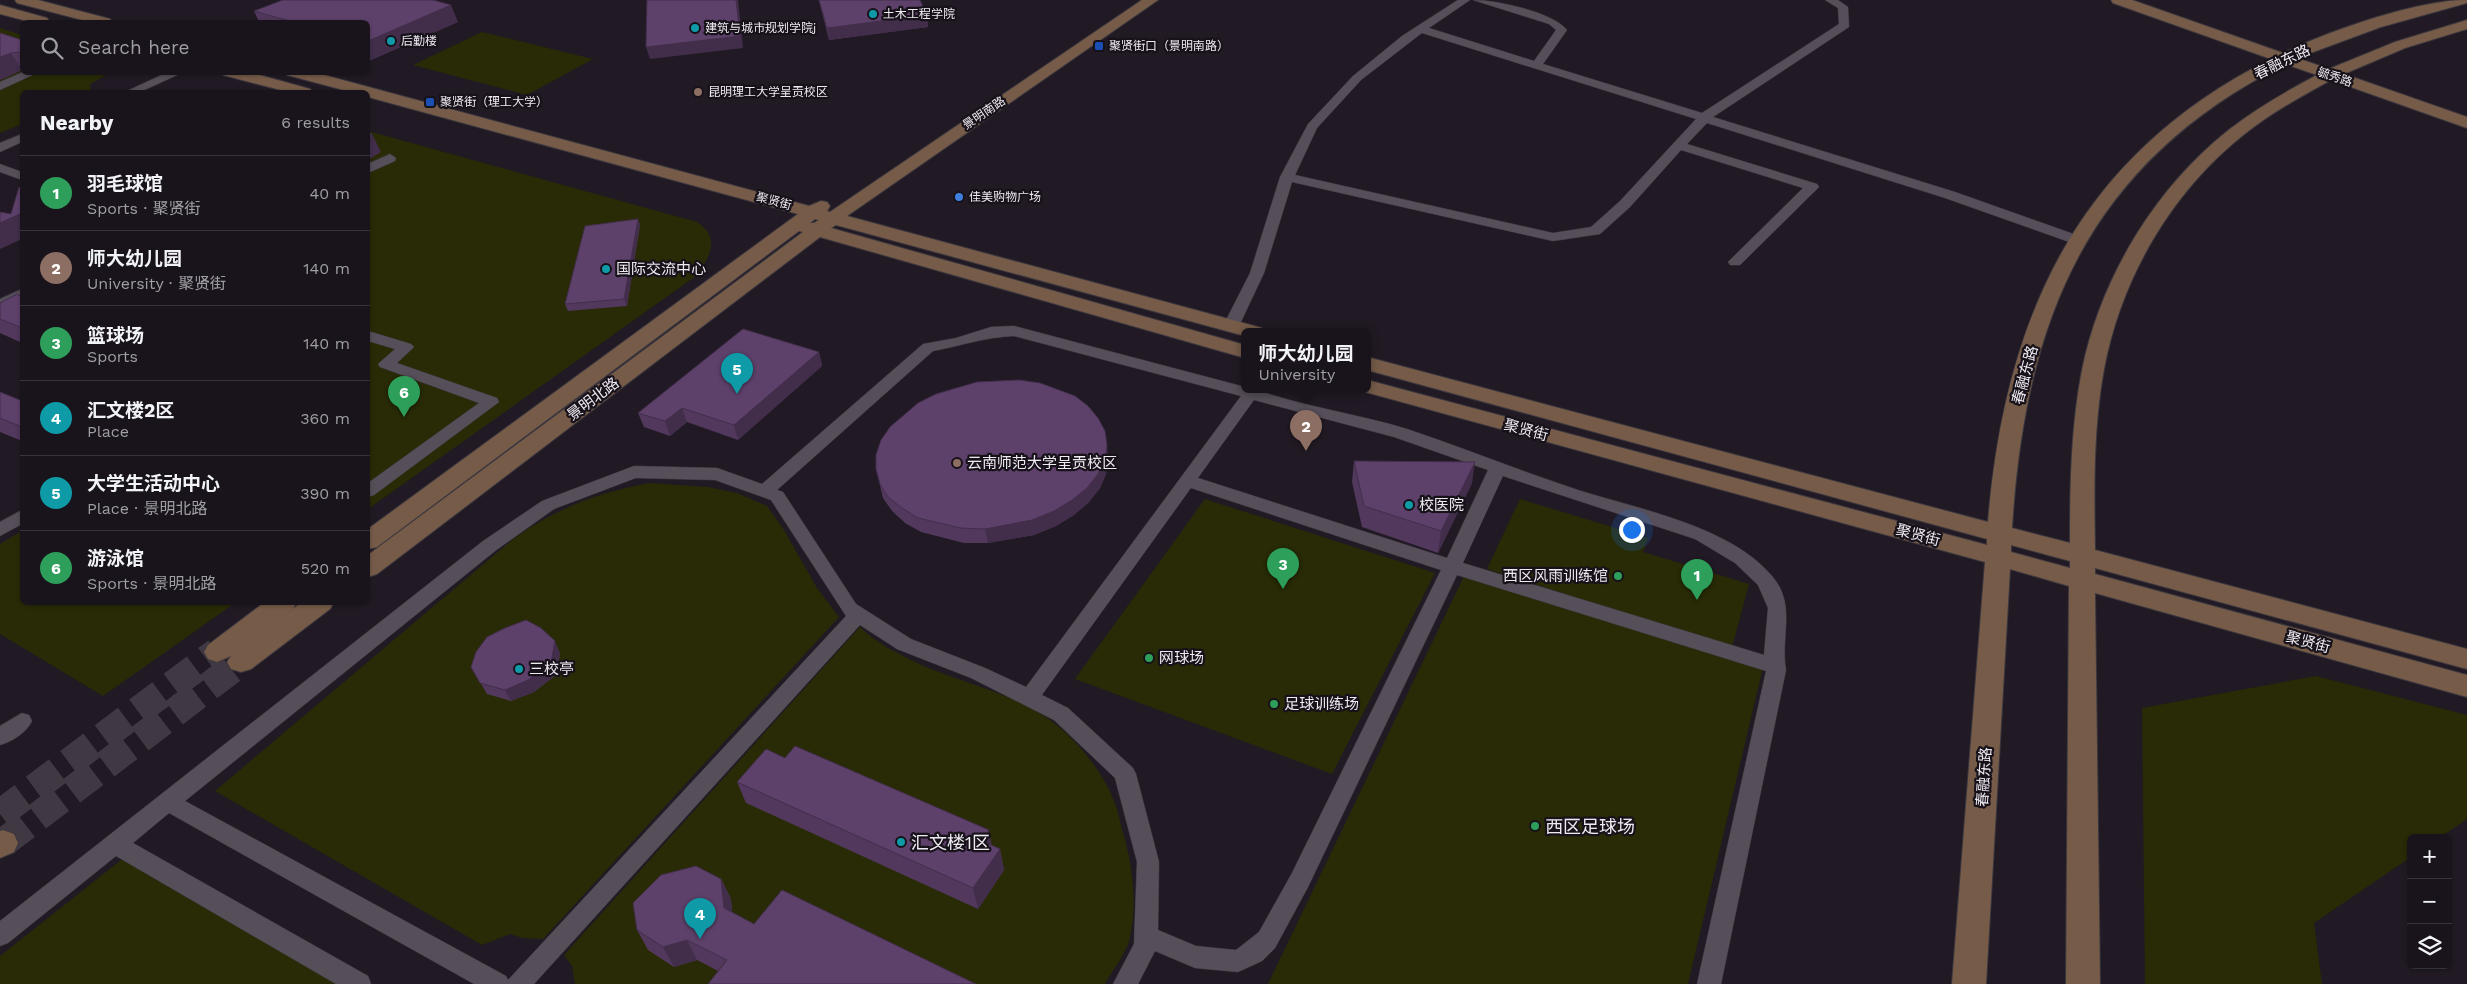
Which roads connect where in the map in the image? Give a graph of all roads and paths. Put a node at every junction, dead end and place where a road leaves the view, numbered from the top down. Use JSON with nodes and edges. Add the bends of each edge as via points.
{"nodes":[{"id":1,"x":22,"y":0,"type":"edge"},
{"id":2,"x":1133,"y":0,"type":"edge"},
{"id":3,"x":1151,"y":0,"type":"edge"},
{"id":4,"x":1465,"y":0,"type":"edge"},
{"id":5,"x":1478,"y":0,"type":"edge"},
{"id":6,"x":1830,"y":0,"type":"edge"},
{"id":7,"x":2118,"y":0,"type":"edge"},
{"id":8,"x":2464,"y":0,"type":"edge"},
{"id":9,"x":0,"y":10,"type":"edge"},
{"id":10,"x":39,"y":20,"type":"edge"},
{"id":11,"x":97,"y":20,"type":"edge"},
{"id":12,"x":2467,"y":24,"type":"edge"},
{"id":13,"x":1421,"y":29,"type":"junction"},
{"id":14,"x":2284,"y":59,"type":"junction"},
{"id":15,"x":1536,"y":66,"type":"junction"},
{"id":16,"x":27,"y":75,"type":"edge"},
{"id":17,"x":172,"y":75,"type":"edge"},
{"id":18,"x":240,"y":75,"type":"edge"},
{"id":19,"x":304,"y":75,"type":"edge"},
{"id":20,"x":2331,"y":75,"type":"junction"},
{"id":21,"x":0,"y":86,"type":"edge"},
{"id":22,"x":136,"y":90,"type":"edge"},
{"id":23,"x":296,"y":90,"type":"edge"},
{"id":24,"x":356,"y":90,"type":"edge"},
{"id":25,"x":370,"y":94,"type":"edge"},
{"id":26,"x":370,"y":110,"type":"edge"},
{"id":27,"x":1704,"y":118,"type":"junction"},
{"id":28,"x":2467,"y":123,"type":"edge"},
{"id":29,"x":20,"y":139,"type":"edge"},
{"id":30,"x":1678,"y":145,"type":"junction"},
{"id":31,"x":0,"y":148,"type":"edge"},
{"id":32,"x":390,"y":158,"type":"dead end"},
{"id":33,"x":370,"y":168,"type":"edge"},
{"id":34,"x":1287,"y":177,"type":"junction"},
{"id":35,"x":815,"y":221,"type":"junction"},
{"id":36,"x":2077,"y":240,"type":"junction"},
{"id":37,"x":1736,"y":262,"type":"dead end"},
{"id":38,"x":20,"y":294,"type":"edge"},
{"id":39,"x":0,"y":305,"type":"edge"},
{"id":40,"x":1231,"y":326,"type":"junction"},
{"id":41,"x":1241,"y":328,"type":"edge"},
{"id":42,"x":370,"y":337,"type":"edge"},
{"id":43,"x":1241,"y":351,"type":"edge"},
{"id":44,"x":1371,"y":364,"type":"edge"},
{"id":45,"x":1371,"y":388,"type":"edge"},
{"id":46,"x":1241,"y":391,"type":"edge"},
{"id":47,"x":1250,"y":393,"type":"joint"},
{"id":48,"x":1498,"y":468,"type":"junction"},
{"id":49,"x":1187,"y":481,"type":"junction"},
{"id":50,"x":370,"y":490,"type":"edge"},
{"id":51,"x":764,"y":492,"type":"junction"},
{"id":52,"x":20,"y":517,"type":"edge"},
{"id":53,"x":0,"y":530,"type":"edge"},
{"id":54,"x":370,"y":539,"type":"edge"},
{"id":55,"x":1999,"y":545,"type":"junction"},
{"id":56,"x":370,"y":566,"type":"edge"},
{"id":57,"x":1452,"y":566,"type":"junction"},
{"id":58,"x":2082,"y":568,"type":"junction"},
{"id":59,"x":280,"y":605,"type":"edge"},
{"id":60,"x":317,"y":605,"type":"edge"},
{"id":61,"x":858,"y":614,"type":"junction"},
{"id":62,"x":217,"y":652,"type":"tunnel mouth"},
{"id":63,"x":2467,"y":659,"type":"edge"},
{"id":64,"x":242,"y":662,"type":"tunnel mouth"},
{"id":65,"x":1775,"y":666,"type":"junction"},
{"id":66,"x":2467,"y":686,"type":"edge"},
{"id":67,"x":1029,"y":698,"type":"junction"},
{"id":68,"x":22,"y":721,"type":"dead end"},
{"id":69,"x":0,"y":737,"type":"edge"},
{"id":70,"x":168,"y":802,"type":"junction"},
{"id":71,"x":115,"y":844,"type":"junction"},
{"id":72,"x":0,"y":935,"type":"edge"},
{"id":73,"x":1146,"y":936,"type":"junction"},
{"id":74,"x":359,"y":984,"type":"edge"},
{"id":75,"x":497,"y":984,"type":"edge"},
{"id":76,"x":518,"y":984,"type":"edge"},
{"id":77,"x":1126,"y":984,"type":"edge"},
{"id":78,"x":1709,"y":984,"type":"edge"},
{"id":79,"x":1970,"y":984,"type":"edge"},
{"id":80,"x":2083,"y":984,"type":"edge"}],
"edges":[{"from":1,"to":11,"type":"main road"},
{"from":2,"to":35,"type":"main road","name":"景明南路"},
{"from":3,"to":35,"type":"main road","name":"景明南路"},
{"from":4,"to":13,"type":"street"},
{"from":5,"to":15,"type":"street","via":[[1553,22],[1562,30]]},
{"from":6,"to":27,"type":"street","via":[[1843,7],[1845,25]]},
{"from":7,"to":14,"type":"main road","name":"毓秀路"},
{"from":8,"to":14,"type":"main road","name":"春融东路","via":[[2365,27]]},
{"from":9,"to":10,"type":"main road"},
{"from":12,"to":20,"type":"main road","via":[[2417,38]]},
{"from":13,"to":15,"type":"street"},
{"from":13,"to":34,"type":"street","via":[[1357,78],[1312,127]]},
{"from":14,"to":20,"type":"main road","name":"毓秀路"},
{"from":14,"to":36,"type":"main road","name":"春融东路","via":[[2227,91],[2138,159]]},
{"from":15,"to":27,"type":"street"},
{"from":16,"to":21,"type":"street"},
{"from":17,"to":22,"type":"street"},
{"from":18,"to":23,"type":"main road"},
{"from":19,"to":24,"type":"main road","name":"聚贤街"},
{"from":20,"to":28,"type":"main road","name":"毓秀路"},
{"from":20,"to":58,"type":"main road","via":[[2263,114],[2211,154],[2162,209],[2133,257],[2108,314],[2088,393],[2082,468]]},
{"from":25,"to":35,"type":"main road","name":"聚贤街"},
{"from":26,"to":35,"type":"main road","name":"聚贤街"},
{"from":27,"to":30,"type":"street"},
{"from":27,"to":36,"type":"street","via":[[1950,195]]},
{"from":29,"to":31,"type":"street"},
{"from":30,"to":34,"type":"street","via":[[1625,204],[1595,231],[1553,237]]},
{"from":30,"to":37,"type":"street","via":[[1812,187]]},
{"from":32,"to":33,"type":"street"},
{"from":34,"to":40,"type":"street","via":[[1258,273]]},
{"from":35,"to":40,"type":"main road","name":"聚贤街"},
{"from":35,"to":43,"type":"main road","name":"聚贤街"},
{"from":35,"to":54,"type":"main road","name":"景明北路"},
{"from":35,"to":56,"type":"main road","name":"景明北路"},
{"from":36,"to":55,"type":"main road","name":"春融东路","via":[[2045,307],[2018,402],[2003,487]]},
{"from":38,"to":39,"type":"street"},
{"from":40,"to":41,"type":"main road","name":"聚贤街"},
{"from":42,"to":50,"type":"street","via":[[406,347],[386,364],[491,402]]},
{"from":44,"to":55,"type":"main road","name":"聚贤街"},
{"from":45,"to":55,"type":"main road","name":"聚贤街"},
{"from":46,"to":51,"type":"street","via":[[1014,331],[991,332],[928,347]]},
{"from":47,"to":48,"type":"street","via":[[1400,433]]},
{"from":47,"to":49,"type":"street"},
{"from":48,"to":57,"type":"street"},
{"from":48,"to":65,"type":"street","via":[[1701,535],[1742,558],[1766,581],[1778,608]]},
{"from":49,"to":57,"type":"street"},
{"from":49,"to":67,"type":"street"},
{"from":51,"to":61,"type":"street","via":[[777,496],[849,609]]},
{"from":51,"to":70,"type":"street","via":[[717,474],[634,472],[548,505],[489,546]]},
{"from":52,"to":53,"type":"street"},
{"from":55,"to":58,"type":"main road","name":"聚贤街"},
{"from":55,"to":79,"type":"main road","name":"春融东路"},
{"from":57,"to":65,"type":"street"},
{"from":57,"to":73,"type":"street","via":[[1304,871],[1267,940],[1238,961],[1195,957]]},
{"from":58,"to":63,"type":"main road","name":"聚贤街"},
{"from":58,"to":66,"type":"main road","name":"聚贤街"},
{"from":58,"to":80,"type":"main road"},
{"from":59,"to":62,"type":"main road"},
{"from":60,"to":64,"type":"main road"},
{"from":61,"to":67,"type":"street","via":[[904,644],[978,673]]},
{"from":61,"to":76,"type":"street"},
{"from":65,"to":78,"type":"street"},
{"from":67,"to":73,"type":"street","via":[[1061,714],[1125,774],[1148,862]]},
{"from":68,"to":69,"type":"street"},
{"from":70,"to":71,"type":"street"},
{"from":70,"to":75,"type":"street"},
{"from":71,"to":72,"type":"street"},
{"from":71,"to":74,"type":"street"},
{"from":73,"to":77,"type":"street","via":[[1146,945]]}]}
